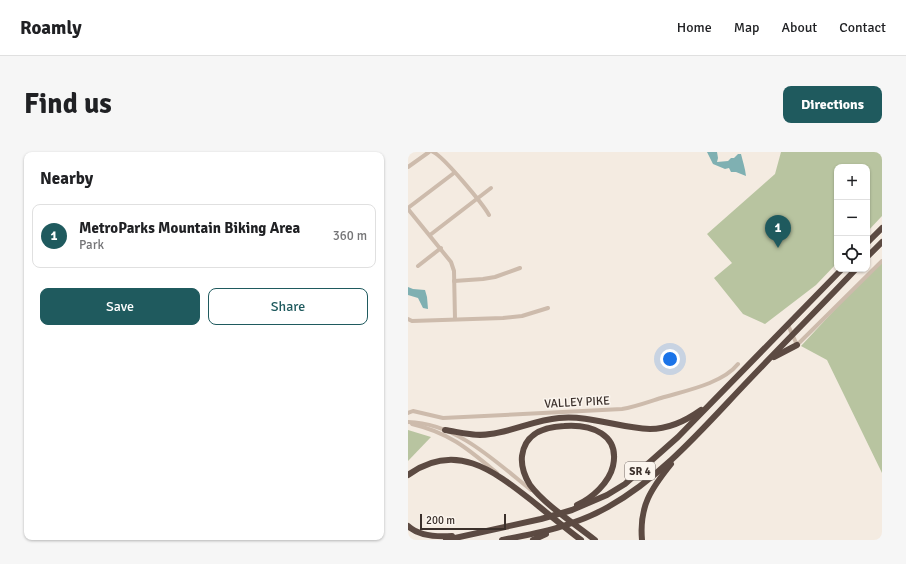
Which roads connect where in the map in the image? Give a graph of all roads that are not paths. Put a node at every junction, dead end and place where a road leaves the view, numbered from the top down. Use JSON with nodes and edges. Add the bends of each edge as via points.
{"nodes":[{"id":1,"x":428,"y":152,"type":"edge"},
{"id":2,"x":433,"y":152,"type":"edge"},
{"id":3,"x":408,"y":167,"type":"edge"},
{"id":4,"x":454,"y":173,"type":"junction"},
{"id":5,"x":491,"y":188,"type":"dead end"},
{"id":6,"x":478,"y":199,"type":"junction"},
{"id":7,"x":408,"y":208,"type":"edge"},
{"id":8,"x":489,"y":215,"type":"dead end"},
{"id":9,"x":882,"y":228,"type":"edge"},
{"id":10,"x":430,"y":235,"type":"junction"},
{"id":11,"x":870,"y":240,"type":"edge"},
{"id":12,"x":882,"y":242,"type":"edge"},
{"id":13,"x":441,"y":248,"type":"junction"},
{"id":14,"x":870,"y":254,"type":"edge"},
{"id":15,"x":882,"y":261,"type":"edge"},
{"id":16,"x":418,"y":266,"type":"dead end"},
{"id":17,"x":520,"y":268,"type":"dead end"},
{"id":18,"x":839,"y":272,"type":"edge"},
{"id":19,"x":853,"y":272,"type":"edge"},
{"id":20,"x":454,"y":280,"type":"junction"},
{"id":21,"x":548,"y":308,"type":"dead end"},
{"id":22,"x":408,"y":319,"type":"edge"},
{"id":23,"x":455,"y":319,"type":"junction"},
{"id":24,"x":788,"y":325,"type":"junction"},
{"id":25,"x":792,"y":335,"type":"junction"},
{"id":26,"x":797,"y":345,"type":"junction"},
{"id":27,"x":766,"y":362,"type":"junction"},
{"id":28,"x":738,"y":364,"type":"dead end"},
{"id":29,"x":711,"y":403,"type":"junction"},
{"id":30,"x":408,"y":413,"type":"edge"},
{"id":31,"x":408,"y":422,"type":"edge"},
{"id":32,"x":445,"y":430,"type":"junction"},
{"id":33,"x":686,"y":445,"type":"junction"},
{"id":34,"x":408,"y":475,"type":"edge"},
{"id":35,"x":504,"y":478,"type":"junction"},
{"id":36,"x":550,"y":505,"type":"junction"},
{"id":37,"x":554,"y":515,"type":"junction"},
{"id":38,"x":568,"y":525,"type":"junction"},
{"id":39,"x":408,"y":526,"type":"edge"},
{"id":40,"x":468,"y":536,"type":"junction"},
{"id":41,"x":446,"y":540,"type":"edge"},
{"id":42,"x":502,"y":540,"type":"edge"},
{"id":43,"x":533,"y":540,"type":"edge"},
{"id":44,"x":580,"y":540,"type":"edge"},
{"id":45,"x":595,"y":540,"type":"edge"},
{"id":46,"x":642,"y":540,"type":"edge"}],
"edges":[{"from":1,"to":3,"type":"street"},
{"from":2,"to":4,"type":"street"},
{"from":4,"to":6,"type":"street"},
{"from":4,"to":7,"type":"street"},
{"from":5,"to":6,"type":"street"},
{"from":6,"to":8,"type":"street"},
{"from":6,"to":10,"type":"street"},
{"from":7,"to":10,"type":"street"},
{"from":9,"to":11,"type":"highway"},
{"from":10,"to":13,"type":"street"},
{"from":12,"to":14,"type":"highway"},
{"from":13,"to":16,"type":"street"},
{"from":13,"to":20,"type":"street","via":[[451,262]]},
{"from":15,"to":26,"type":"street"},
{"from":17,"to":20,"type":"street","via":[[483,280]]},
{"from":18,"to":24,"type":"highway","number":"SR 4"},
{"from":19,"to":25,"type":"highway","number":"SR 4"},
{"from":20,"to":23,"type":"street"},
{"from":21,"to":23,"type":"street","via":[[522,316]]},
{"from":22,"to":23,"type":"street"},
{"from":24,"to":25,"type":"street"},
{"from":24,"to":29,"type":"highway","number":"SR 4"},
{"from":25,"to":26,"type":"street"},
{"from":25,"to":27,"type":"highway","number":"SR 4"},
{"from":26,"to":27,"type":"highway"},
{"from":27,"to":33,"type":"highway","number":"SR 4"},
{"from":28,"to":30,"type":"street","name":"VALLEY PIKE","via":[[728,374],[710,383],[622,409],[443,418],[413,411]]},
{"from":29,"to":32,"type":"highway","via":[[678,422],[651,429],[586,418],[558,418],[489,435]]},
{"from":29,"to":37,"type":"highway","number":"SR 4","via":[[678,437],[625,484],[588,504]]},
{"from":31,"to":32,"type":"street","via":[[428,424]]},
{"from":31,"to":35,"type":"street","via":[[449,437]]},
{"from":32,"to":36,"type":"street","via":[[491,458]]},
{"from":33,"to":38,"type":"highway","number":"SR 4","via":[[649,480],[628,495],[601,511]]},
{"from":33,"to":46,"type":"highway","via":[[651,490],[642,517]]},
{"from":34,"to":35,"type":"highway","via":[[428,464],[455,460],[484,467]]},
{"from":35,"to":44,"type":"highway"},
{"from":36,"to":37,"type":"highway","via":[[531,486],[524,473],[522,456],[528,440],[542,429],[556,426],[578,425],[600,432],[608,439],[612,449],[614,460],[611,473],[604,483],[581,503]]},
{"from":36,"to":45,"type":"highway"},
{"from":37,"to":40,"type":"highway","number":"SR 4"},
{"from":38,"to":42,"type":"highway","number":"SR 4"},
{"from":38,"to":43,"type":"highway"},
{"from":39,"to":40,"type":"highway","via":[[430,535]]},
{"from":40,"to":41,"type":"highway","number":"SR 4"}]}
